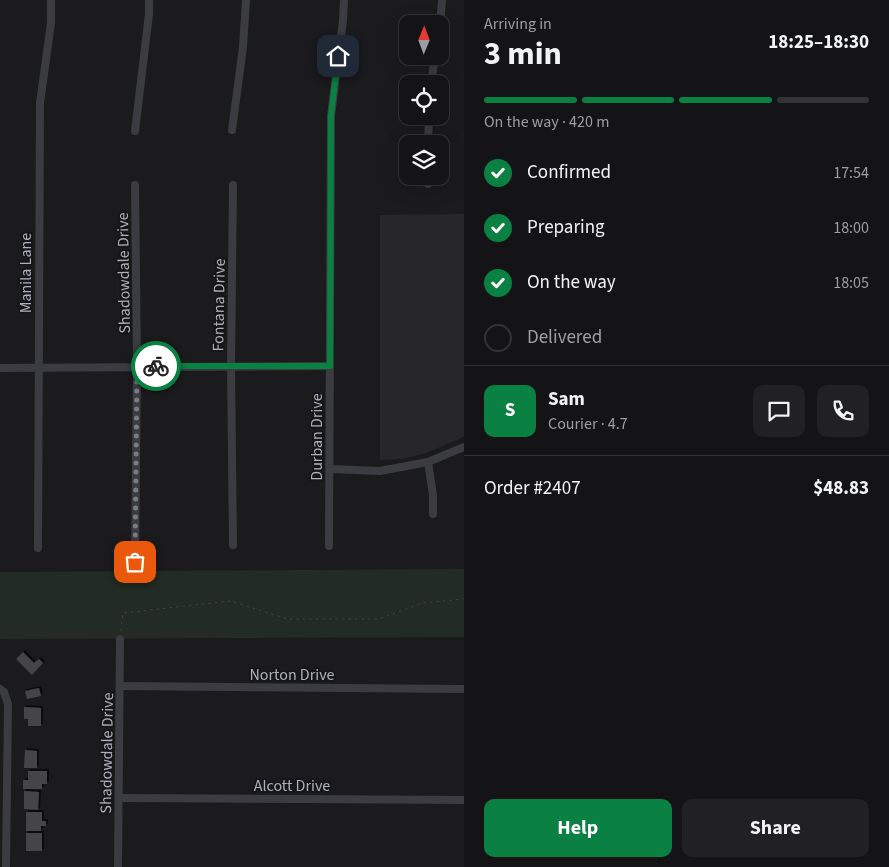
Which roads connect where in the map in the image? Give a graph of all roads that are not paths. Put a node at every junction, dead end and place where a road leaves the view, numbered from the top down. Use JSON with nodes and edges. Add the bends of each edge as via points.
{"nodes":[{"id":1,"x":51,"y":0,"type":"edge"},
{"id":2,"x":149,"y":0,"type":"edge"},
{"id":3,"x":246,"y":0,"type":"edge"},
{"id":4,"x":344,"y":0,"type":"edge"},
{"id":5,"x":442,"y":0,"type":"edge"},
{"id":6,"x":441,"y":15,"type":"edge"},
{"id":7,"x":232,"y":130,"type":"dead end"},
{"id":8,"x":135,"y":131,"type":"dead end"},
{"id":9,"x":135,"y":185,"type":"dead end"},
{"id":10,"x":233,"y":185,"type":"dead end"},
{"id":11,"x":137,"y":366,"type":"junction"},
{"id":12,"x":232,"y":366,"type":"junction"},
{"id":13,"x":330,"y":366,"type":"junction"},
{"id":14,"x":0,"y":368,"type":"edge"},
{"id":15,"x":38,"y":368,"type":"junction"},
{"id":16,"x":464,"y":447,"type":"edge"},
{"id":17,"x":428,"y":462,"type":"junction"},
{"id":18,"x":330,"y":469,"type":"junction"},
{"id":19,"x":433,"y":514,"type":"dead end"},
{"id":20,"x":232,"y":545,"type":"dead end"},
{"id":21,"x":328,"y":546,"type":"dead end"},
{"id":22,"x":38,"y":548,"type":"dead end"},
{"id":23,"x":133,"y":571,"type":"dead end"},
{"id":24,"x":120,"y":639,"type":"road end"},
{"id":25,"x":120,"y":686,"type":"junction"},
{"id":26,"x":0,"y":689,"type":"edge"},
{"id":27,"x":464,"y":689,"type":"edge"},
{"id":28,"x":4,"y":796,"type":"edge"},
{"id":29,"x":119,"y":798,"type":"junction"},
{"id":30,"x":464,"y":800,"type":"edge"},
{"id":31,"x":6,"y":867,"type":"edge"},
{"id":32,"x":118,"y":867,"type":"edge"}],
"edges":[{"from":1,"to":15,"type":"street","name":"Manila Lane","via":[[40,102]]},
{"from":2,"to":8,"type":"street"},
{"from":3,"to":7,"type":"street"},
{"from":4,"to":13,"type":"street","name":"Durban Drive","via":[[331,116]]},
{"from":5,"to":6,"type":"street"},
{"from":9,"to":11,"type":"street","name":"Shadowdale Drive"},
{"from":10,"to":12,"type":"street","name":"Fontana Drive"},
{"from":11,"to":12,"type":"street"},
{"from":11,"to":15,"type":"street"},
{"from":11,"to":23,"type":"street","name":"Shadowdale Drive"},
{"from":12,"to":13,"type":"street"},
{"from":12,"to":20,"type":"street","name":"Fontana Drive"},
{"from":13,"to":18,"type":"street","name":"Durban Drive"},
{"from":14,"to":15,"type":"street"},
{"from":15,"to":22,"type":"street","name":"Manila Lane"},
{"from":16,"to":17,"type":"street"},
{"from":17,"to":18,"type":"street","via":[[380,471]]},
{"from":17,"to":19,"type":"street"},
{"from":18,"to":21,"type":"street","name":"Durban Drive"},
{"from":24,"to":25,"type":"street","name":"Shadowdale Drive"},
{"from":25,"to":27,"type":"street","name":"Norton Drive"},
{"from":25,"to":29,"type":"street","name":"Shadowdale Drive"},
{"from":26,"to":28,"type":"street","via":[[7,698],[8,722]]},
{"from":28,"to":31,"type":"street"},
{"from":29,"to":30,"type":"street","name":"Alcott Drive"},
{"from":29,"to":32,"type":"street","name":"Shadowdale Drive"}]}
